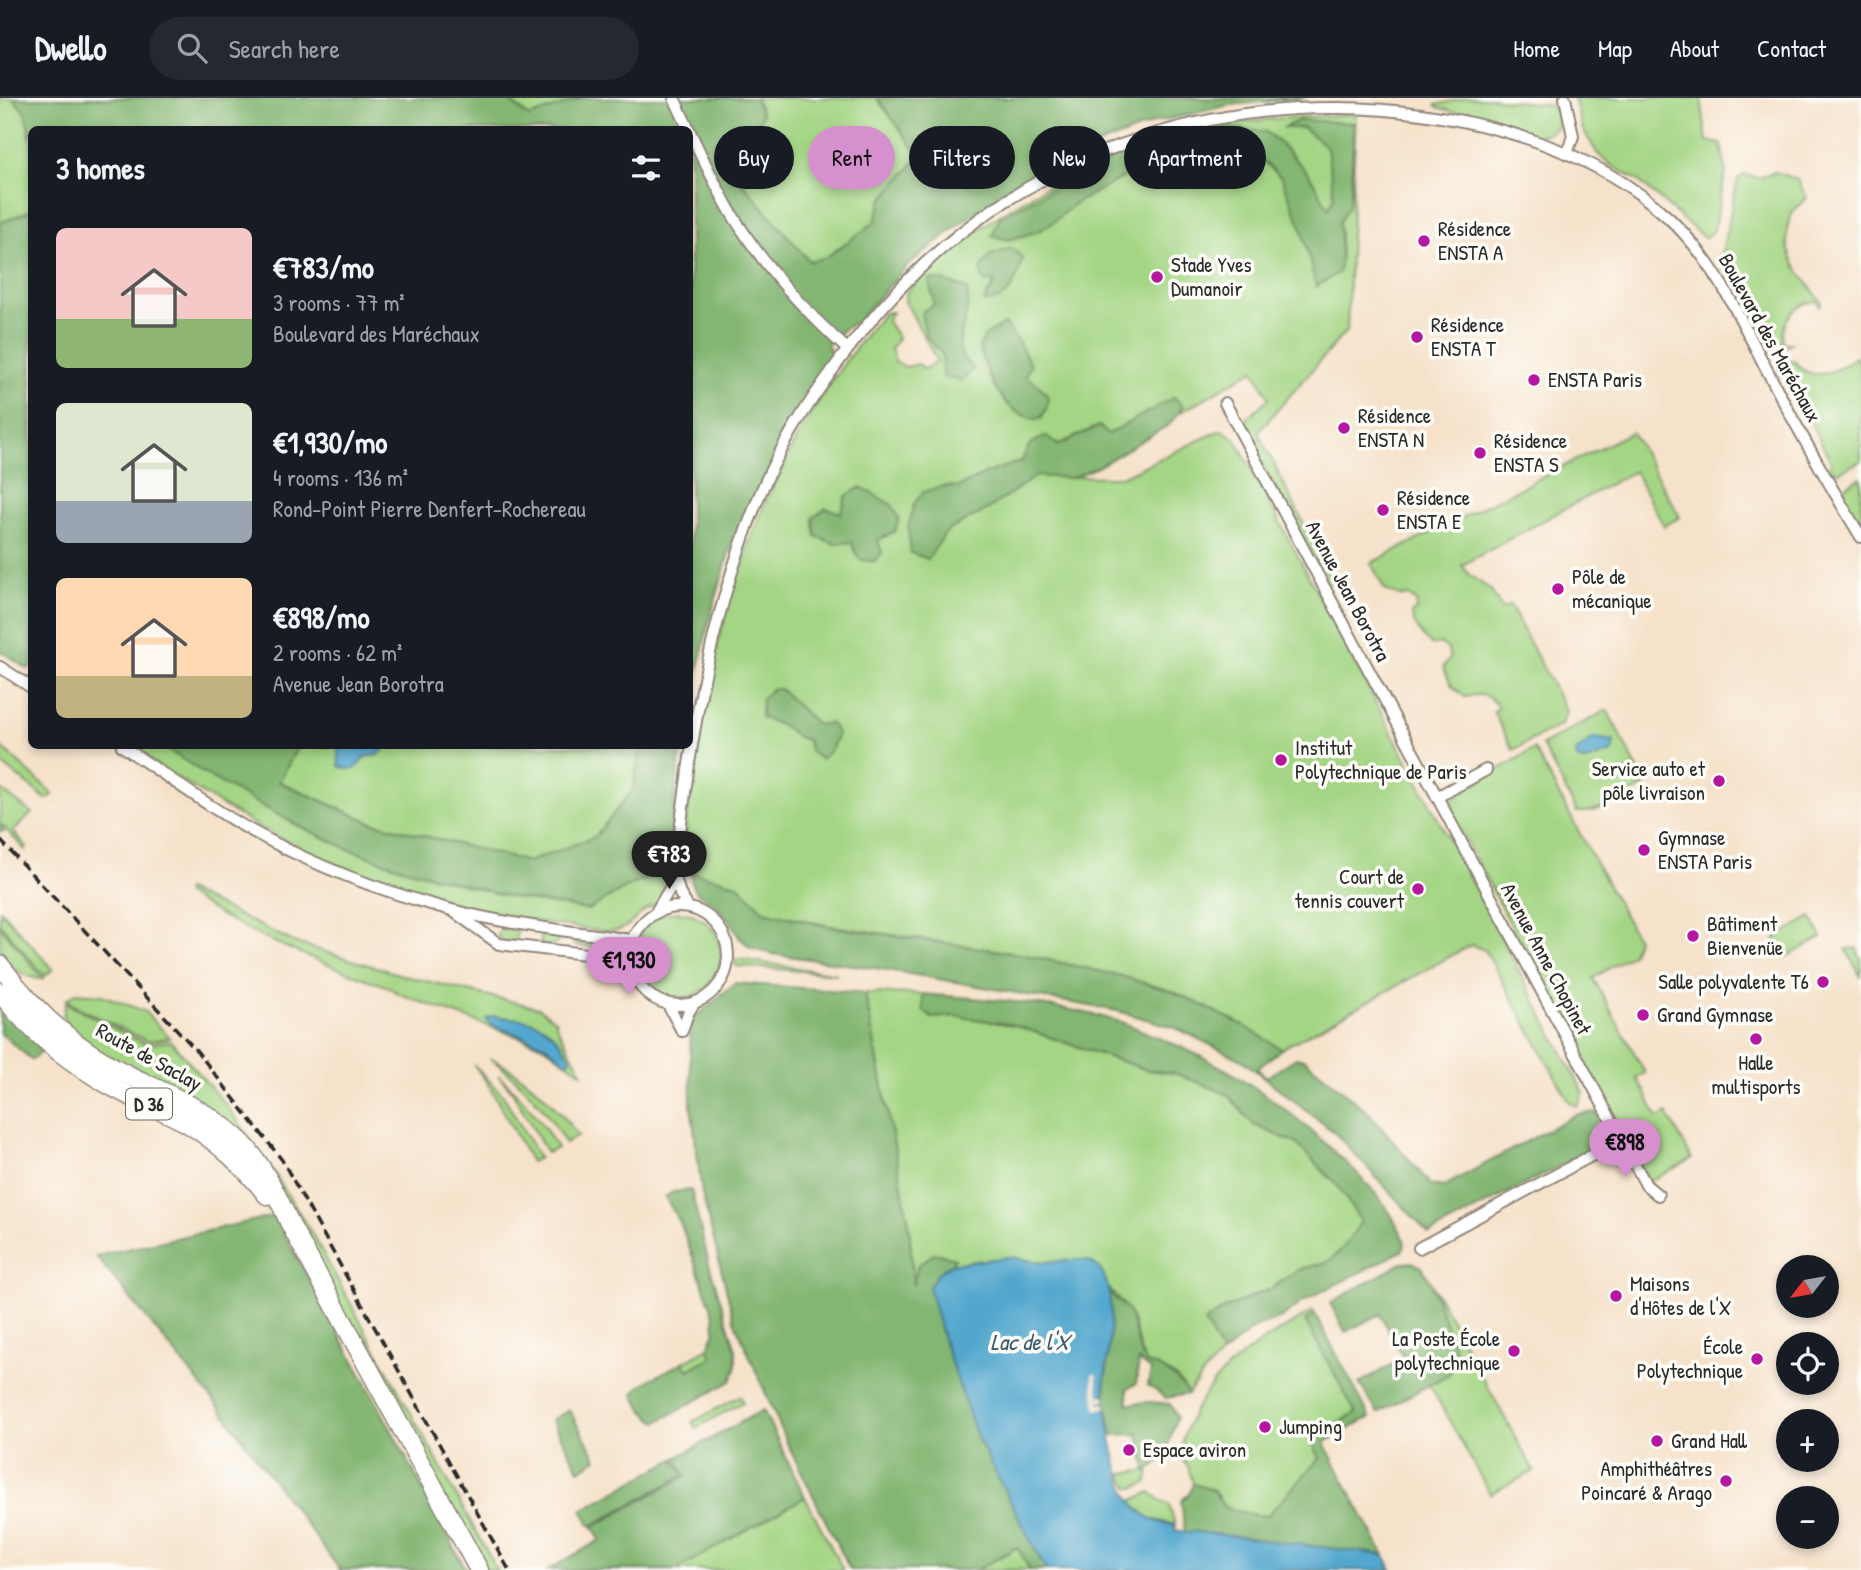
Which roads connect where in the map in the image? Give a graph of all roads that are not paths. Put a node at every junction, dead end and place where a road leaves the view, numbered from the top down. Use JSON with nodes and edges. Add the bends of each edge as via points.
{"nodes":[{"id":1,"x":674,"y":98,"type":"edge"},
{"id":2,"x":1565,"y":98,"type":"edge"},
{"id":3,"x":688,"y":126,"type":"edge"},
{"id":4,"x":693,"y":137,"type":"edge"},
{"id":5,"x":1567,"y":154,"type":"junction"},
{"id":6,"x":847,"y":349,"type":"junction"},
{"id":7,"x":1225,"y":403,"type":"dead end"},
{"id":8,"x":1861,"y":537,"type":"edge"},
{"id":9,"x":0,"y":667,"type":"edge"},
{"id":10,"x":28,"y":685,"type":"edge"},
{"id":11,"x":693,"y":734,"type":"edge"},
{"id":12,"x":127,"y":749,"type":"edge"},
{"id":13,"x":690,"y":749,"type":"edge"},
{"id":14,"x":1486,"y":770,"type":"dead end"},
{"id":15,"x":1437,"y":797,"type":"junction"},
{"id":16,"x":675,"y":880,"type":"junction"},
{"id":17,"x":688,"y":907,"type":"junction"},
{"id":18,"x":450,"y":909,"type":"junction"},
{"id":19,"x":656,"y":912,"type":"junction"},
{"id":20,"x":632,"y":940,"type":"junction"},
{"id":21,"x":629,"y":959,"type":"junction"},
{"id":22,"x":0,"y":965,"type":"edge"},
{"id":23,"x":0,"y":992,"type":"edge"},
{"id":24,"x":695,"y":1002,"type":"junction"},
{"id":25,"x":667,"y":1003,"type":"junction"},
{"id":26,"x":1621,"y":1140,"type":"junction"},
{"id":27,"x":1658,"y":1195,"type":"dead end"},
{"id":28,"x":291,"y":1226,"type":"junction"},
{"id":29,"x":1419,"y":1248,"type":"dead end"},
{"id":30,"x":479,"y":1570,"type":"edge"}],
"edges":[{"from":1,"to":3,"type":"street"},
{"from":2,"to":5,"type":"street","via":[[1573,136]]},
{"from":4,"to":6,"type":"street","via":[[752,243],[815,320]]},
{"from":5,"to":6,"type":"street","name":"Boulevard des Maréchaux","via":[[1470,122],[1370,108],[1284,109],[1188,126],[1093,157],[998,207],[914,274]]},
{"from":5,"to":8,"type":"street","name":"Boulevard des Maréchaux","via":[[1613,176],[1648,200],[1709,263]]},
{"from":6,"to":11,"type":"street","name":"Boulevard des Maréchaux","via":[[799,417],[757,502],[731,570],[708,652]]},
{"from":7,"to":15,"type":"street","name":"Avenue Jean Borotra"},
{"from":9,"to":10,"type":"street"},
{"from":12,"to":18,"type":"street","via":[[264,838],[302,857]]},
{"from":13,"to":16,"type":"street","name":"Boulevard des Maréchaux"},
{"from":14,"to":15,"type":"street"},
{"from":15,"to":26,"type":"street","name":"Avenue Anne Chopinet"},
{"from":16,"to":17,"type":"street"},
{"from":16,"to":19,"type":"street","name":"Boulevard des Maréchaux"},
{"from":17,"to":19,"type":"street"},
{"from":17,"to":24,"type":"street","via":[[718,927],[727,950],[720,983]]},
{"from":18,"to":20,"type":"street"},
{"from":18,"to":21,"type":"street","via":[[499,944]]},
{"from":19,"to":20,"type":"street","via":[[645,919]]},
{"from":20,"to":21,"type":"street"},
{"from":21,"to":25,"type":"street","via":[[641,987]]},
{"from":22,"to":28,"type":"main road","name":"Route de Saclay","number":"D 36","via":[[62,1032],[107,1064],[202,1113],[240,1141]]},
{"from":23,"to":28,"type":"main road","name":"Route de Saclay","number":"D 36","via":[[29,1026],[65,1056],[216,1144],[255,1181]]},
{"from":24,"to":25,"type":"street"},
{"from":24,"to":25,"type":"street","via":[[682,1031]]},
{"from":26,"to":27,"type":"street","via":[[1646,1185]]},
{"from":26,"to":29,"type":"street"},
{"from":28,"to":30,"type":"main road","name":"Route de Saclay","number":"D 36"}]}
